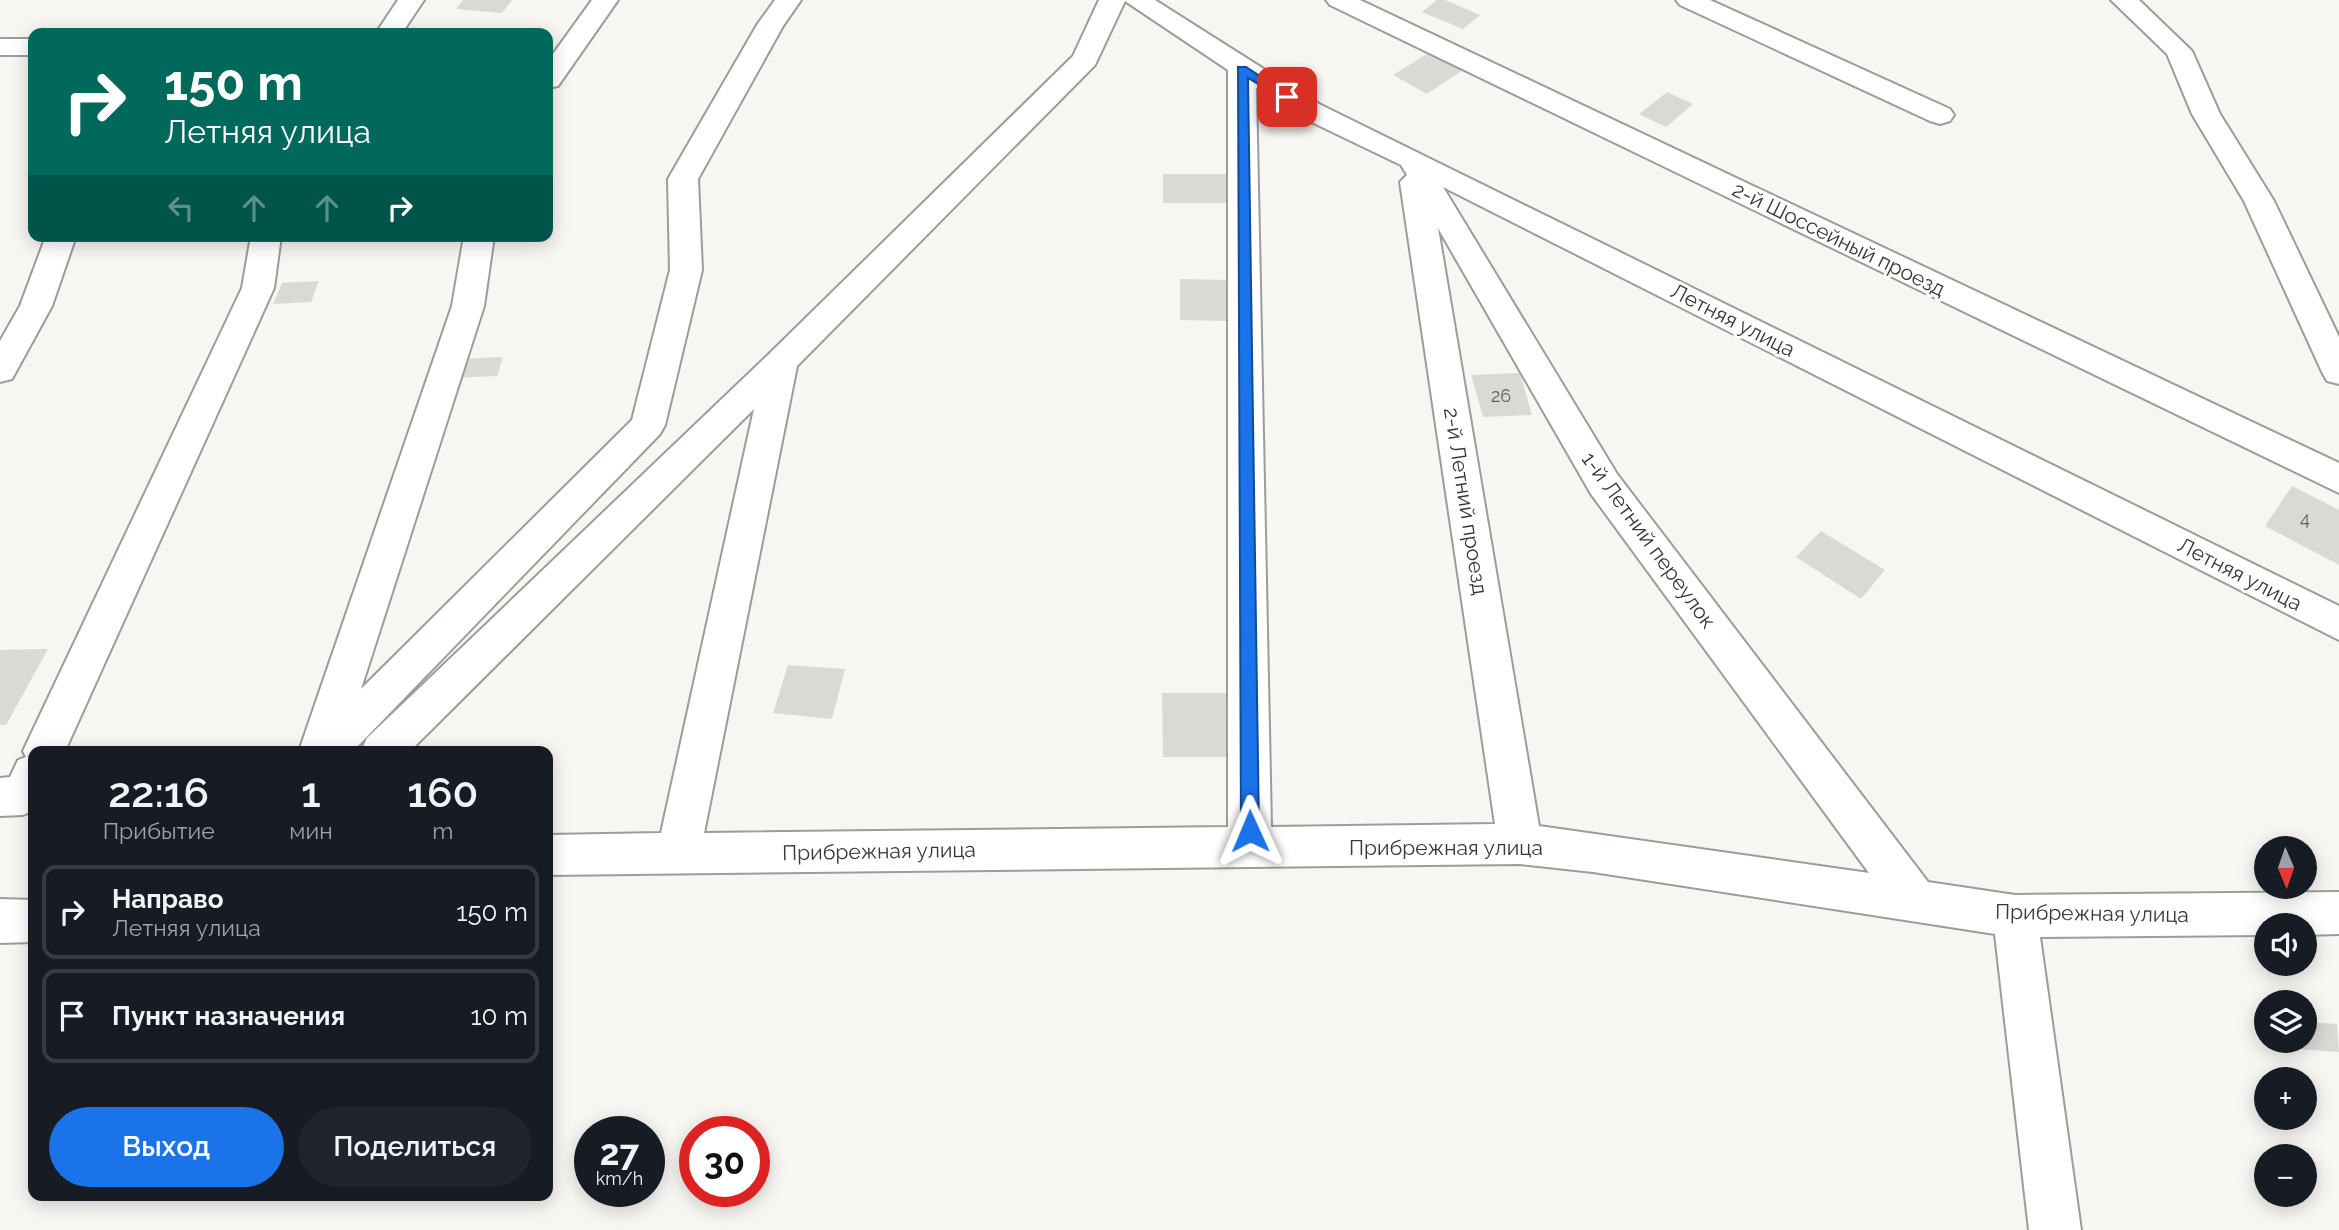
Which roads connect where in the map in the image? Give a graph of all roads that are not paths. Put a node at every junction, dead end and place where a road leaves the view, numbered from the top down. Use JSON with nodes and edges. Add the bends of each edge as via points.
{"nodes":[{"id":1,"x":411,"y":0,"type":"edge"},
{"id":2,"x":605,"y":0,"type":"edge"},
{"id":3,"x":788,"y":0,"type":"edge"},
{"id":4,"x":1112,"y":0,"type":"edge"},
{"id":5,"x":1137,"y":0,"type":"edge"},
{"id":6,"x":1339,"y":0,"type":"edge"},
{"id":7,"x":1689,"y":0,"type":"edge"},
{"id":8,"x":2124,"y":0,"type":"edge"},
{"id":9,"x":392,"y":28,"type":"edge"},
{"id":10,"x":0,"y":47,"type":"edge"},
{"id":11,"x":28,"y":47,"type":"edge"},
{"id":12,"x":1242,"y":69,"type":"junction"},
{"id":13,"x":553,"y":73,"type":"edge"},
{"id":14,"x":1940,"y":115,"type":"dead end"},
{"id":15,"x":1412,"y":159,"type":"junction"},
{"id":16,"x":59,"y":242,"type":"edge"},
{"id":17,"x":266,"y":242,"type":"edge"},
{"id":18,"x":478,"y":242,"type":"edge"},
{"id":19,"x":781,"y":362,"type":"junction"},
{"id":20,"x":0,"y":370,"type":"edge"},
{"id":21,"x":2339,"y":372,"type":"edge"},
{"id":22,"x":2339,"y":479,"type":"edge"},
{"id":23,"x":2339,"y":624,"type":"edge"},
{"id":24,"x":46,"y":746,"type":"edge"},
{"id":25,"x":322,"y":746,"type":"edge"},
{"id":26,"x":331,"y":746,"type":"edge"},
{"id":27,"x":387,"y":746,"type":"edge"},
{"id":28,"x":1520,"y":844,"type":"junction"},
{"id":29,"x":1251,"y":847,"type":"junction"},
{"id":30,"x":678,"y":853,"type":"junction"},
{"id":31,"x":553,"y":855,"type":"edge"},
{"id":32,"x":1916,"y":901,"type":"junction"},
{"id":33,"x":2339,"y":913,"type":"edge"},
{"id":34,"x":2015,"y":916,"type":"junction"},
{"id":35,"x":28,"y":920,"type":"edge"},
{"id":36,"x":0,"y":921,"type":"edge"},
{"id":37,"x":2055,"y":1230,"type":"edge"}],
"edges":[{"from":1,"to":9,"type":"street"},
{"from":2,"to":13,"type":"street"},
{"from":3,"to":26,"type":"street","via":[[683,178],[686,270],[648,425]]},
{"from":4,"to":19,"type":"street","via":[[1085,60]]},
{"from":5,"to":12,"type":"street","name":"Летняя улица"},
{"from":6,"to":22,"type":"street","name":"2-й Шоссейный проезд"},
{"from":7,"to":14,"type":"street"},
{"from":8,"to":21,"type":"street","via":[[2179,51],[2206,114],[2259,201]]},
{"from":10,"to":11,"type":"street"},
{"from":12,"to":15,"type":"street","name":"Летняя улица","via":[[1309,110]]},
{"from":12,"to":29,"type":"street"},
{"from":15,"to":23,"type":"street","name":"Летняя улица"},
{"from":15,"to":28,"type":"street","name":"2-й Летний проезд"},
{"from":15,"to":32,"type":"street","name":"1-й Летний переулок","via":[[1604,484]]},
{"from":16,"to":20,"type":"street","via":[[36,306]]},
{"from":17,"to":24,"type":"street","via":[[258,288]]},
{"from":18,"to":25,"type":"street","via":[[468,306]]},
{"from":19,"to":27,"type":"street"},
{"from":19,"to":30,"type":"street"},
{"from":28,"to":29,"type":"street","name":"Прибрежная улица"},
{"from":28,"to":32,"type":"street","name":"Прибрежная улица"},
{"from":29,"to":30,"type":"street","name":"Прибрежная улица"},
{"from":30,"to":31,"type":"street","name":"Прибрежная улица"},
{"from":32,"to":34,"type":"street","name":"Прибрежная улица"},
{"from":33,"to":34,"type":"street","name":"Прибрежная улица"},
{"from":34,"to":37,"type":"street"},
{"from":35,"to":36,"type":"street"}]}
